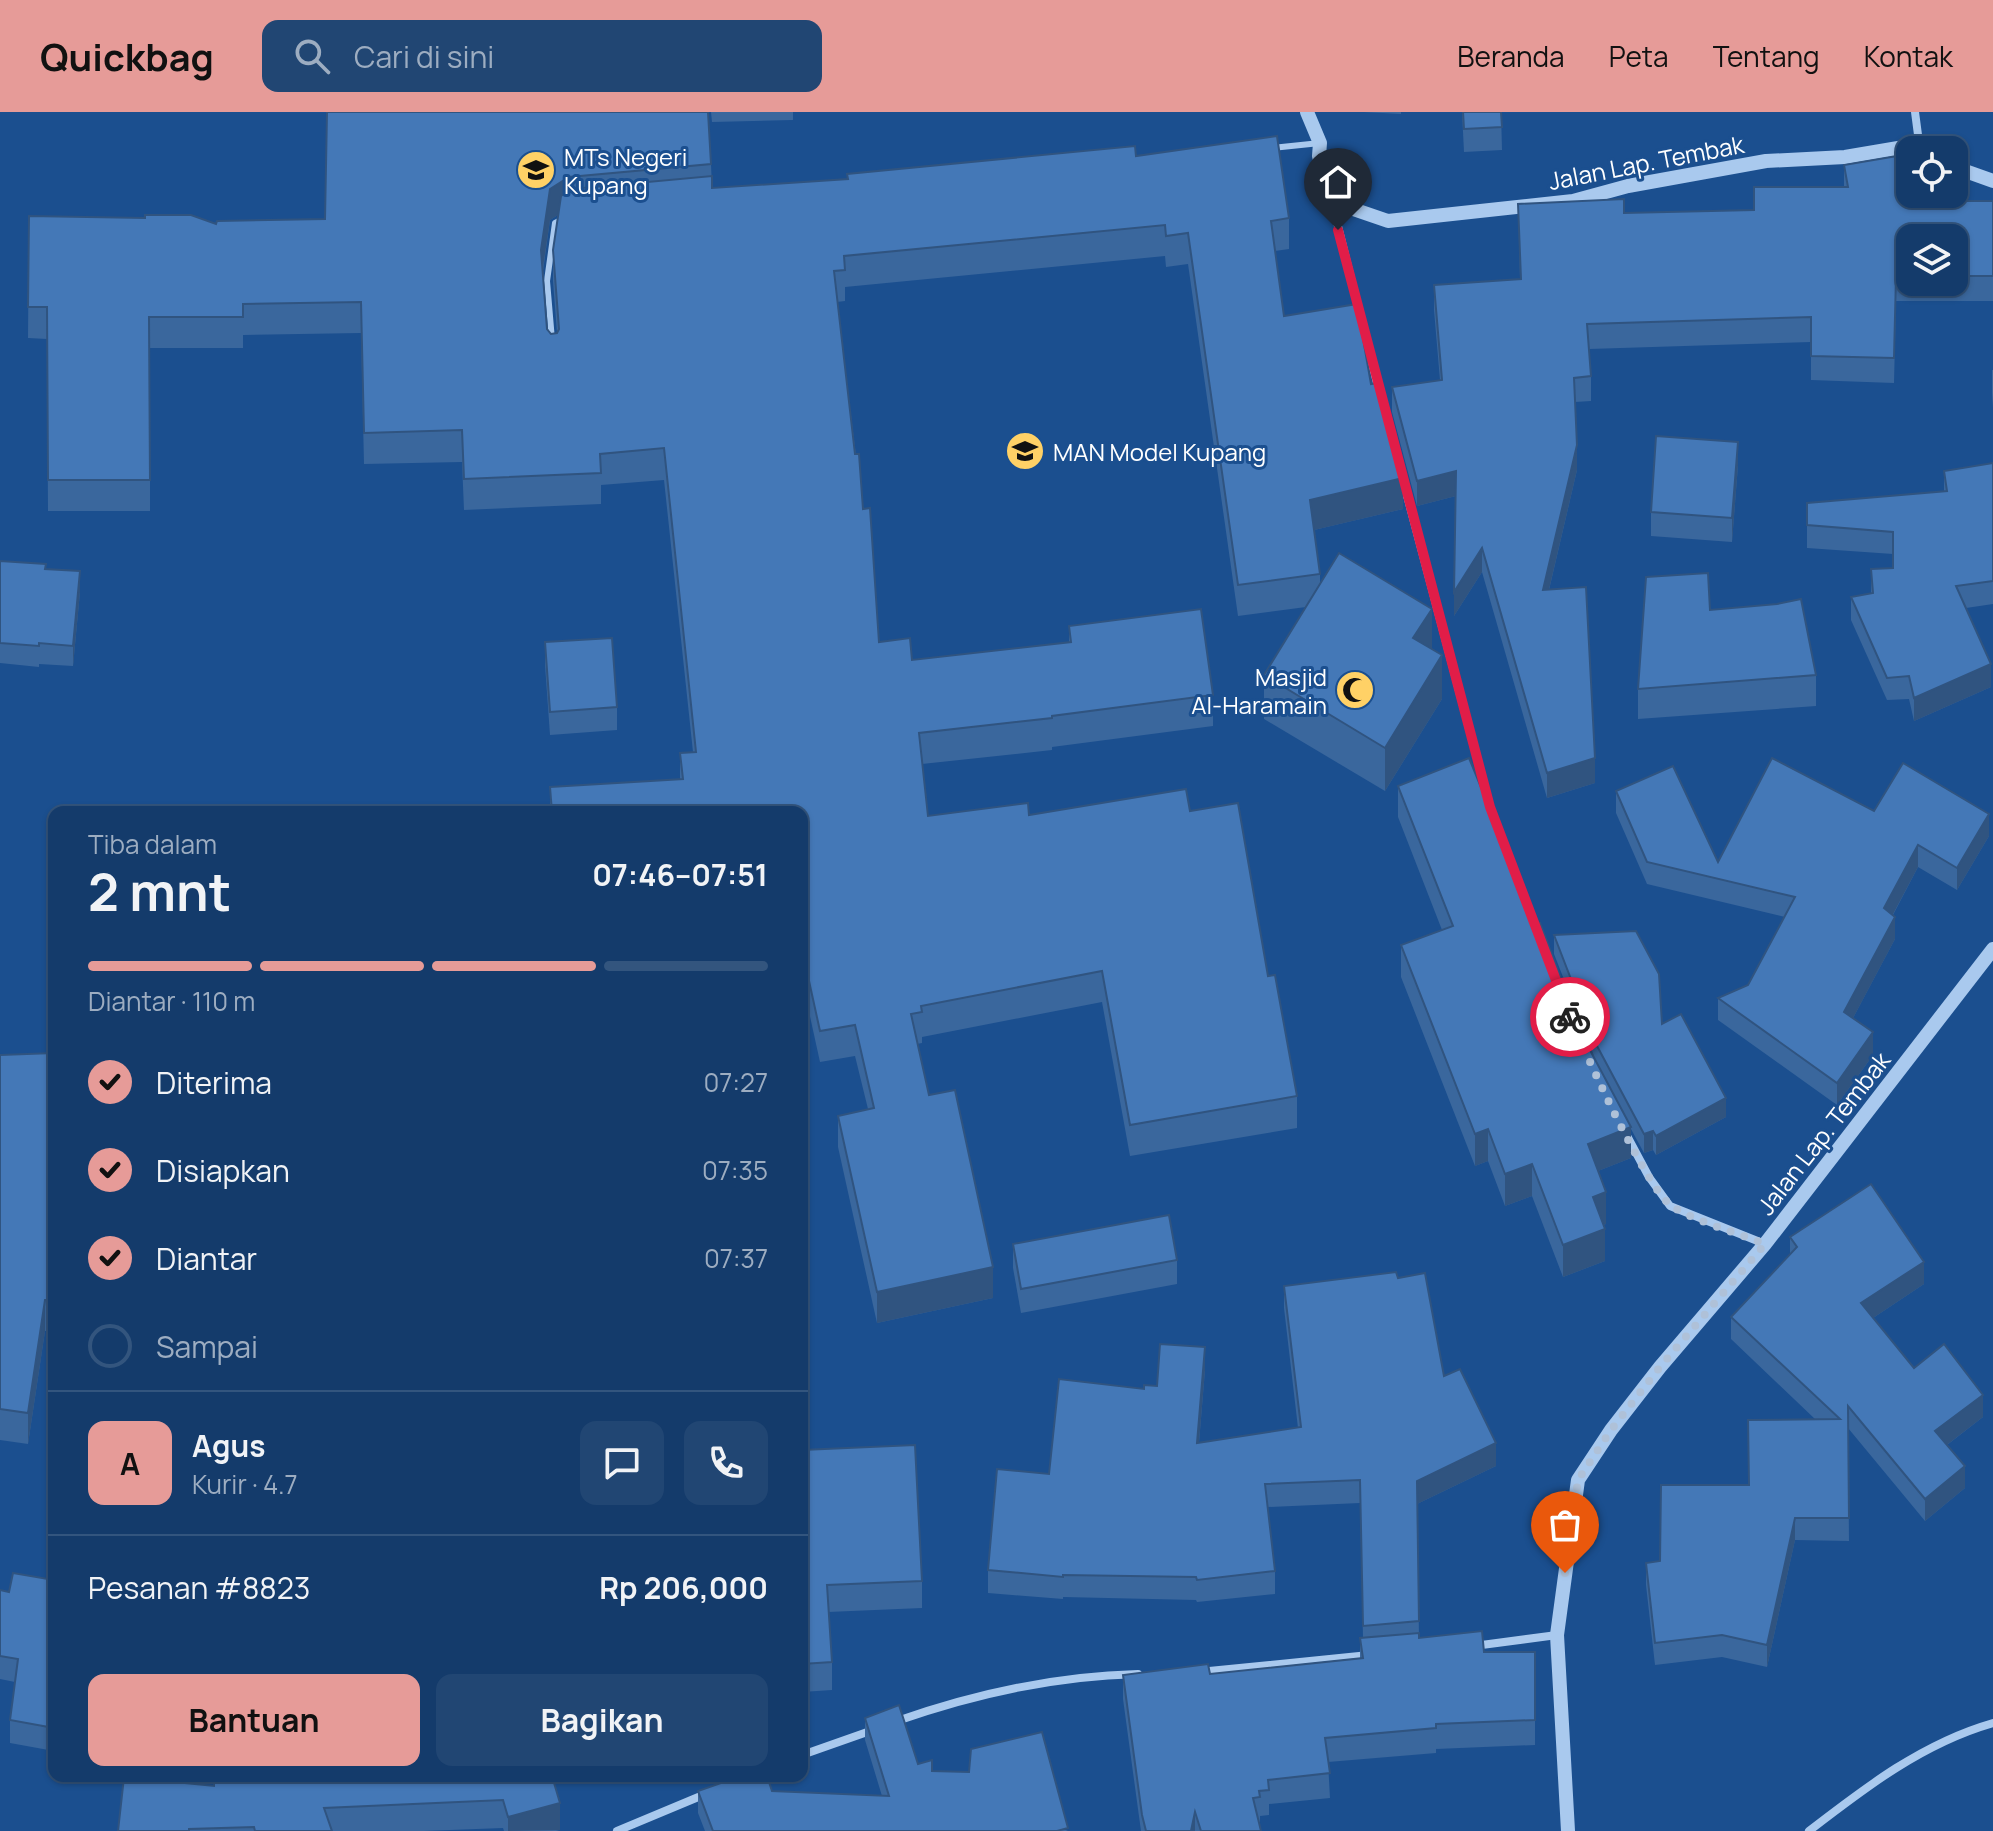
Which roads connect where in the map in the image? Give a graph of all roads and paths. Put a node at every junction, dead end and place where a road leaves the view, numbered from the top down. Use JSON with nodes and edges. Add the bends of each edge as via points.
{"nodes":[{"id":1,"x":1307,"y":112,"type":"edge"},
{"id":2,"x":1915,"y":112,"type":"edge"},
{"id":3,"x":1916,"y":136,"type":"edge"},
{"id":4,"x":1320,"y":143,"type":"junction"},
{"id":5,"x":1896,"y":148,"type":"edge"},
{"id":6,"x":1258,"y":149,"type":"edge"},
{"id":7,"x":1968,"y":172,"type":"edge"},
{"id":8,"x":1326,"y":180,"type":"junction"},
{"id":9,"x":1993,"y":181,"type":"edge"},
{"id":10,"x":570,"y":214,"type":"edge"},
{"id":11,"x":552,"y":344,"type":"edge"},
{"id":12,"x":1381,"y":400,"type":"edge"},
{"id":13,"x":1397,"y":460,"type":"edge"},
{"id":14,"x":1506,"y":850,"type":"edge"},
{"id":15,"x":1993,"y":949,"type":"edge"},
{"id":16,"x":1620,"y":1121,"type":"edge"},
{"id":17,"x":1765,"y":1244,"type":"junction"},
{"id":18,"x":1557,"y":1635,"type":"junction"},
{"id":19,"x":1464,"y":1647,"type":"edge"},
{"id":20,"x":1374,"y":1655,"type":"edge"},
{"id":21,"x":1183,"y":1672,"type":"edge"},
{"id":22,"x":1155,"y":1673,"type":"edge"},
{"id":23,"x":1993,"y":1723,"type":"edge"},
{"id":24,"x":808,"y":1753,"type":"edge"},
{"id":25,"x":724,"y":1787,"type":"edge"},
{"id":26,"x":617,"y":1831,"type":"edge"},
{"id":27,"x":1568,"y":1831,"type":"edge"},
{"id":28,"x":1809,"y":1831,"type":"edge"}],
"edges":[{"from":1,"to":4,"type":"street"},
{"from":2,"to":3,"type":"street"},
{"from":4,"to":6,"type":"lane"},
{"from":4,"to":8,"type":"street"},
{"from":5,"to":8,"type":"street","name":"Jalan Lap. Tembak","via":[[1766,161],[1573,201],[1388,221],[1353,209]]},
{"from":7,"to":9,"type":"street"},
{"from":8,"to":12,"type":"street"},
{"from":10,"to":11,"type":"lane","via":[[555,223],[550,250]]},
{"from":13,"to":14,"type":"street"},
{"from":15,"to":17,"type":"street","name":"Jalan Lap. Tembak"},
{"from":16,"to":17,"type":"street","via":[[1670,1206]]},
{"from":17,"to":18,"type":"street","name":"Jalan Lap. Tembak","via":[[1660,1367],[1578,1480]]},
{"from":18,"to":19,"type":"street"},
{"from":18,"to":27,"type":"street","name":"Jalan Lap. Tembak"},
{"from":20,"to":21,"type":"street"},
{"from":22,"to":24,"type":"street","via":[[1028,1686],[944,1704]]},
{"from":23,"to":28,"type":"street","via":[[1925,1750]]},
{"from":25,"to":26,"type":"street"}]}
